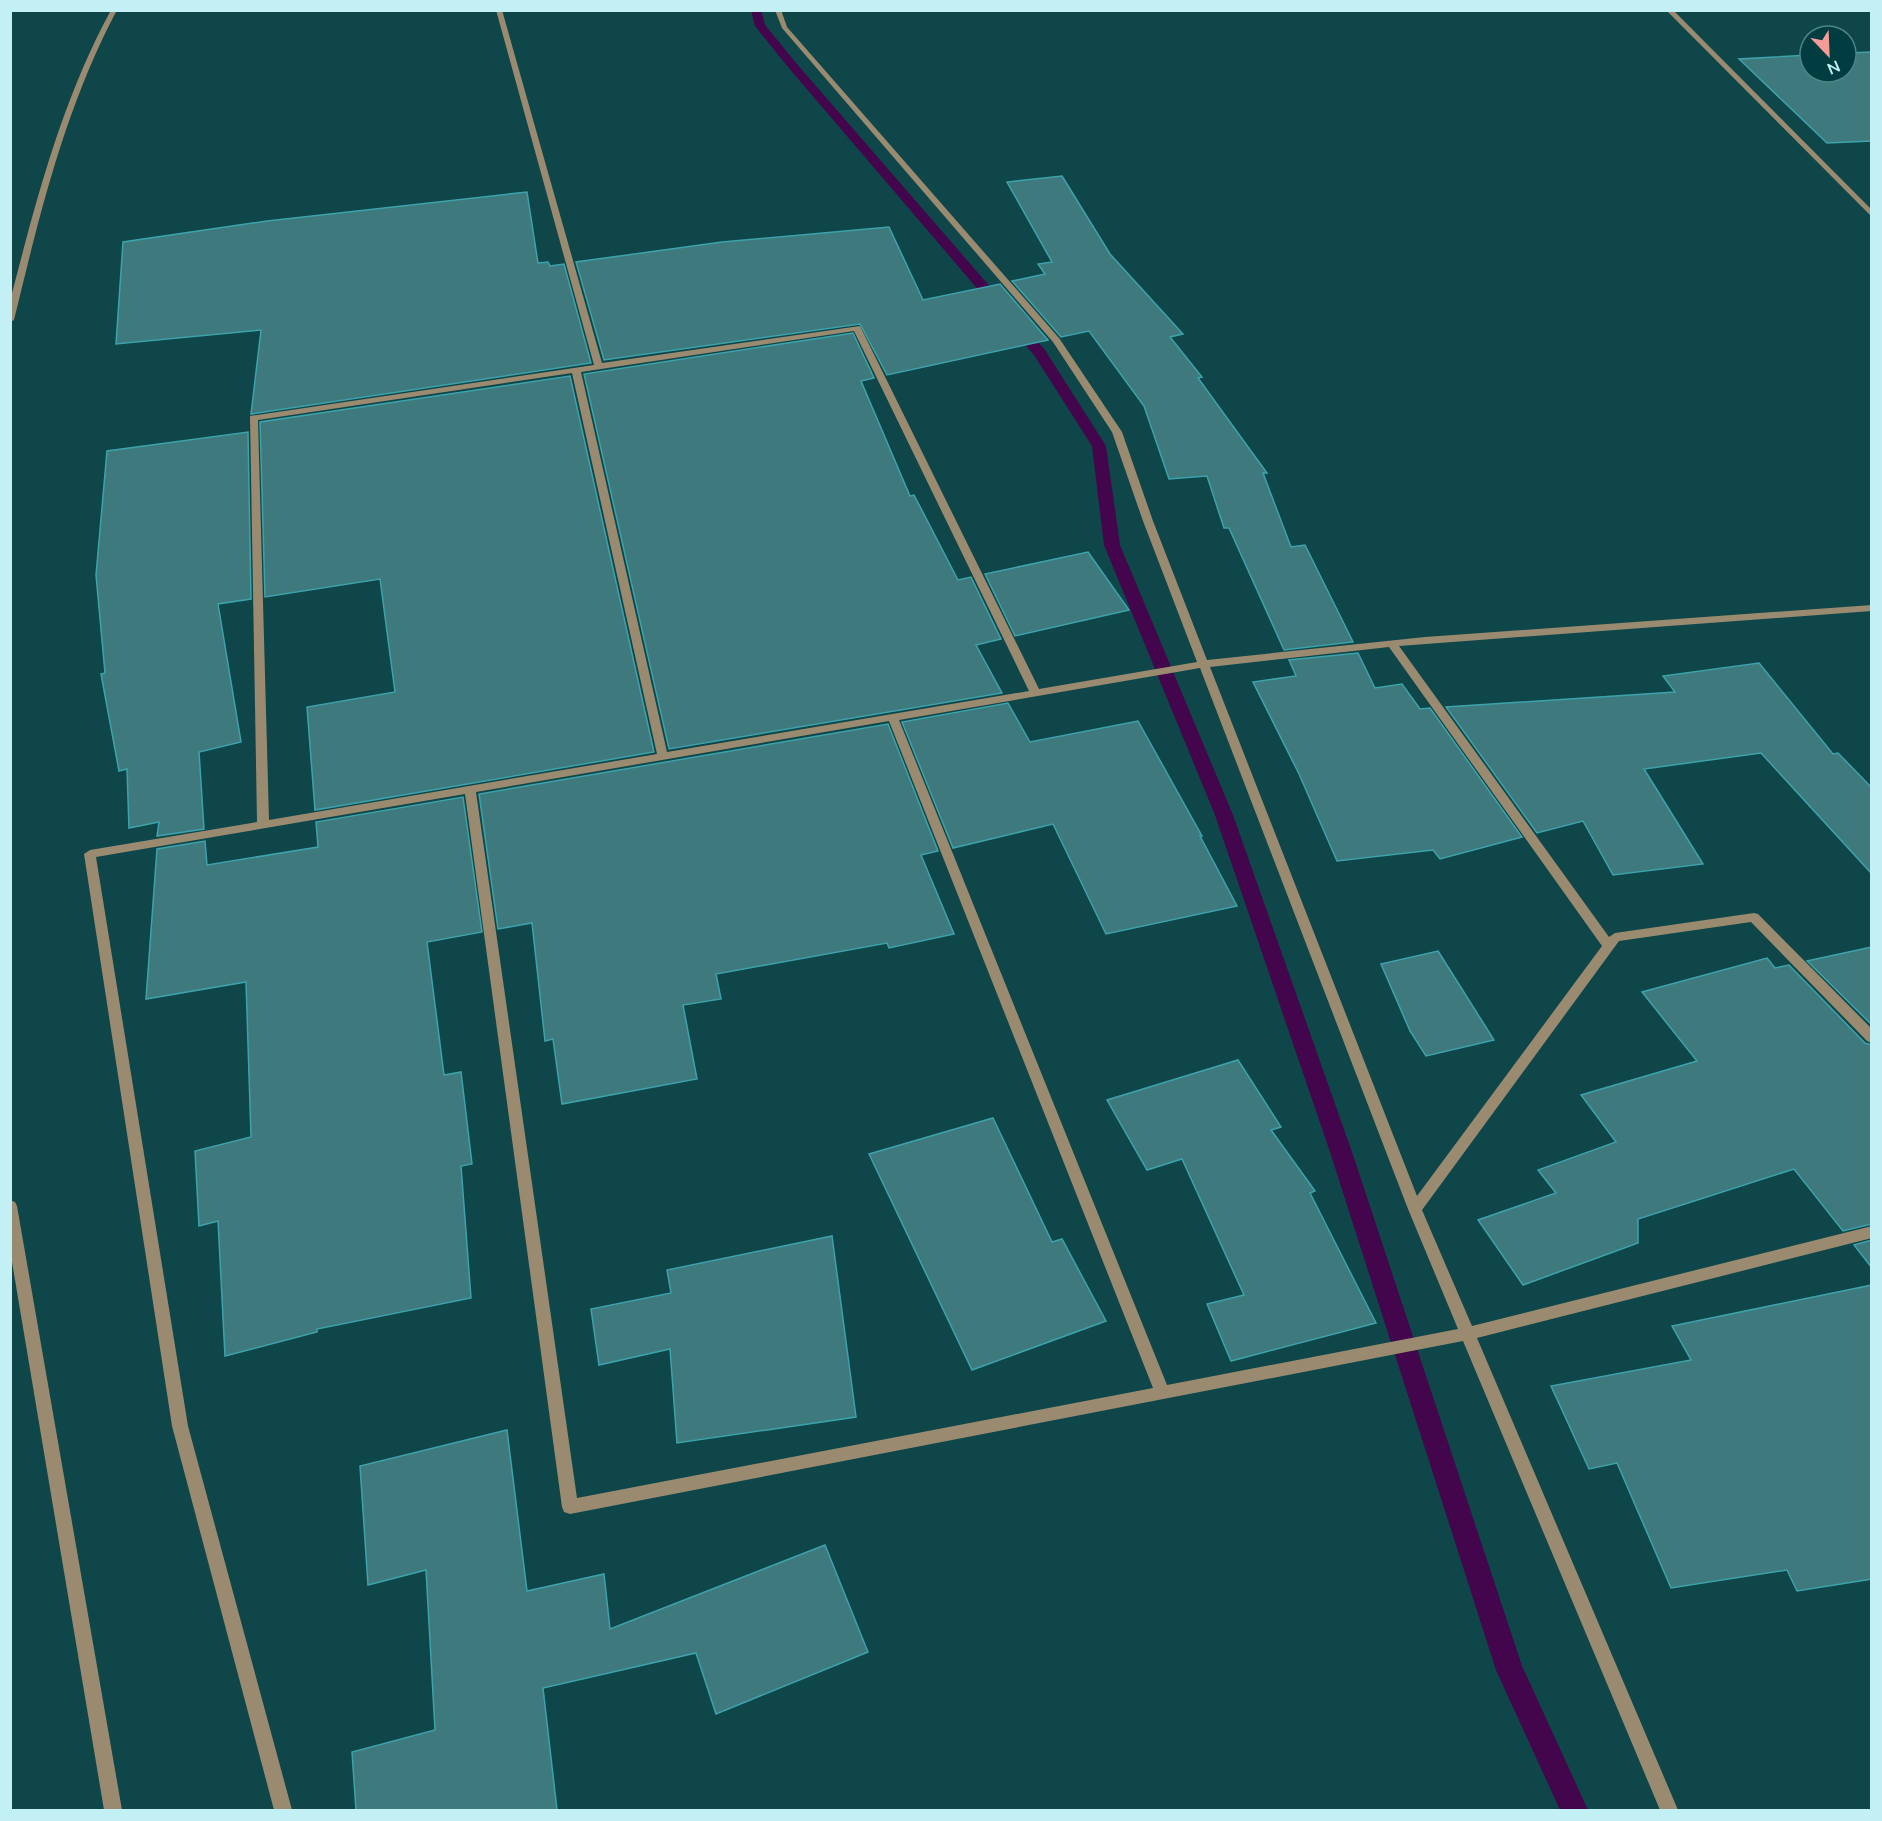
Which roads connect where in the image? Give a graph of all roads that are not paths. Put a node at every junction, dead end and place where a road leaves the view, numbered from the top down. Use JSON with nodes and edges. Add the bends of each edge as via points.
{"nodes":[{"id":1,"x":114,"y":10,"type":"edge"},
{"id":2,"x":499,"y":10,"type":"edge"},
{"id":3,"x":778,"y":10,"type":"edge"},
{"id":4,"x":1669,"y":10,"type":"edge"},
{"id":5,"x":1872,"y":215,"type":"edge"},
{"id":6,"x":10,"y":320,"type":"edge"},
{"id":7,"x":598,"y":367,"type":"junction"},
{"id":8,"x":576,"y":370,"type":"junction"},
{"id":9,"x":1872,"y":608,"type":"edge"},
{"id":10,"x":1392,"y":644,"type":"junction"},
{"id":11,"x":1205,"y":664,"type":"junction"},
{"id":12,"x":1036,"y":693,"type":"junction"},
{"id":13,"x":893,"y":717,"type":"junction"},
{"id":14,"x":663,"y":757,"type":"junction"},
{"id":15,"x":470,"y":789,"type":"junction"},
{"id":16,"x":263,"y":825,"type":"junction"},
{"id":17,"x":1609,"y":946,"type":"junction"},
{"id":18,"x":1872,"y":1038,"type":"edge"},
{"id":19,"x":10,"y":1206,"type":"edge"},
{"id":20,"x":1415,"y":1209,"type":"junction"},
{"id":21,"x":1872,"y":1232,"type":"edge"},
{"id":22,"x":1466,"y":1334,"type":"junction"},
{"id":23,"x":1162,"y":1392,"type":"junction"},
{"id":24,"x":113,"y":1810,"type":"edge"},
{"id":25,"x":283,"y":1810,"type":"edge"},
{"id":26,"x":1669,"y":1810,"type":"edge"}],
"edges":[{"from":1,"to":6,"type":"street","via":[[76,84]]},
{"from":2,"to":7,"type":"street"},
{"from":3,"to":11,"type":"street","via":[[784,27],[1056,340],[1117,432]]},
{"from":4,"to":5,"type":"street"},
{"from":7,"to":8,"type":"street"},
{"from":7,"to":12,"type":"street","via":[[857,328]]},
{"from":8,"to":14,"type":"street"},
{"from":8,"to":16,"type":"street","via":[[253,418]]},
{"from":9,"to":10,"type":"street"},
{"from":10,"to":11,"type":"street"},
{"from":10,"to":17,"type":"street"},
{"from":11,"to":12,"type":"street"},
{"from":11,"to":20,"type":"street"},
{"from":12,"to":13,"type":"street"},
{"from":13,"to":14,"type":"street"},
{"from":13,"to":23,"type":"street"},
{"from":14,"to":15,"type":"street"},
{"from":15,"to":16,"type":"street"},
{"from":15,"to":23,"type":"street","via":[[570,1507]]},
{"from":16,"to":25,"type":"street","via":[[90,854],[180,1426]]},
{"from":17,"to":18,"type":"street","via":[[1615,937],[1754,917]]},
{"from":17,"to":20,"type":"street"},
{"from":19,"to":24,"type":"street"},
{"from":20,"to":22,"type":"street"},
{"from":21,"to":22,"type":"street"},
{"from":22,"to":23,"type":"street"},
{"from":22,"to":26,"type":"street"}]}
